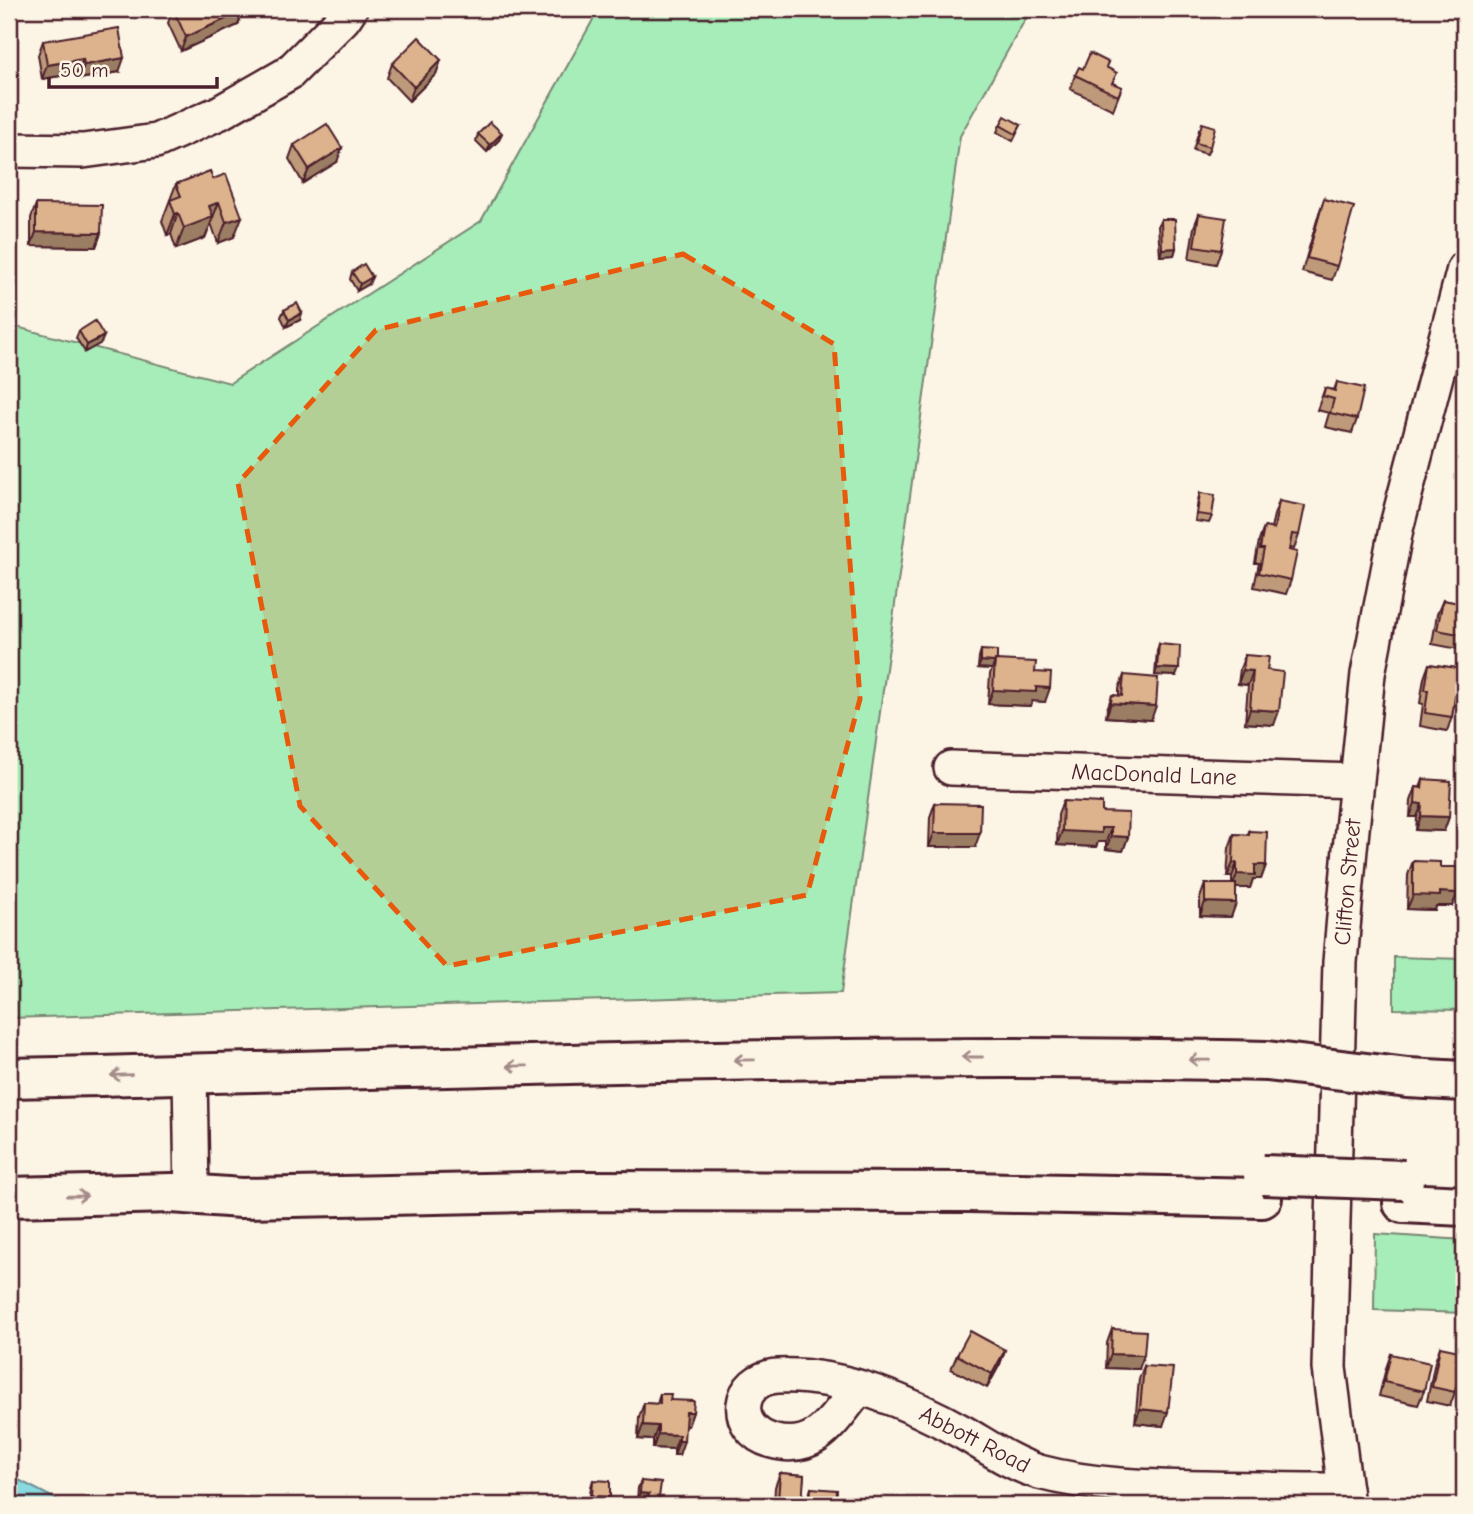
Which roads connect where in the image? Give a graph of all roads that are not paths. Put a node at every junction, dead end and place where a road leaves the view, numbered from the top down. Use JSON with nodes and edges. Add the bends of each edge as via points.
{"nodes":[{"id":1,"x":350,"y":9,"type":"edge"},
{"id":2,"x":9,"y":150,"type":"edge"},
{"id":3,"x":1464,"y":269,"type":"edge"},
{"id":4,"x":951,"y":768,"type":"dead end"},
{"id":5,"x":1356,"y":781,"type":"junction"},
{"id":6,"x":1464,"y":1061,"type":"edge"},
{"id":7,"x":1408,"y":1069,"type":"junction"},
{"id":8,"x":190,"y":1073,"type":"junction"},
{"id":9,"x":9,"y":1078,"type":"edge"},
{"id":10,"x":1464,"y":1081,"type":"edge"},
{"id":11,"x":1464,"y":1183,"type":"edge"},
{"id":12,"x":1404,"y":1192,"type":"junction"},
{"id":13,"x":185,"y":1193,"type":"junction"},
{"id":14,"x":9,"y":1197,"type":"edge"},
{"id":15,"x":1464,"y":1206,"type":"edge"},
{"id":16,"x":859,"y":1388,"type":"dead end"},
{"id":17,"x":1346,"y":1497,"type":"edge"}],
"edges":[{"from":1,"to":2,"type":"street","via":[[289,73],[219,113],[156,141],[83,151]]},
{"from":3,"to":5,"type":"street","name":"Clifton Street","via":[[1396,529],[1368,674]]},
{"from":4,"to":5,"type":"street","name":"MacDonald Lane"},
{"from":5,"to":17,"type":"street","name":"Clifton Street","via":[[1340,962],[1329,1368]]},
{"from":6,"to":7,"type":"highway"},
{"from":7,"to":8,"type":"highway","one_way":true,"bridge":true,"via":[[1267,1061],[922,1057]]},
{"from":7,"to":10,"type":"highway"},
{"from":8,"to":9,"type":"highway","one_way":true},
{"from":8,"to":13,"type":"street"},
{"from":11,"to":12,"type":"highway"},
{"from":12,"to":13,"type":"highway","via":[[1263,1187],[241,1198]]},
{"from":12,"to":15,"type":"highway"},
{"from":14,"to":13,"type":"highway","one_way":true},
{"from":16,"to":17,"type":"street","name":"Abbott Road","via":[[892,1398],[1038,1472],[1142,1487]]}]}
